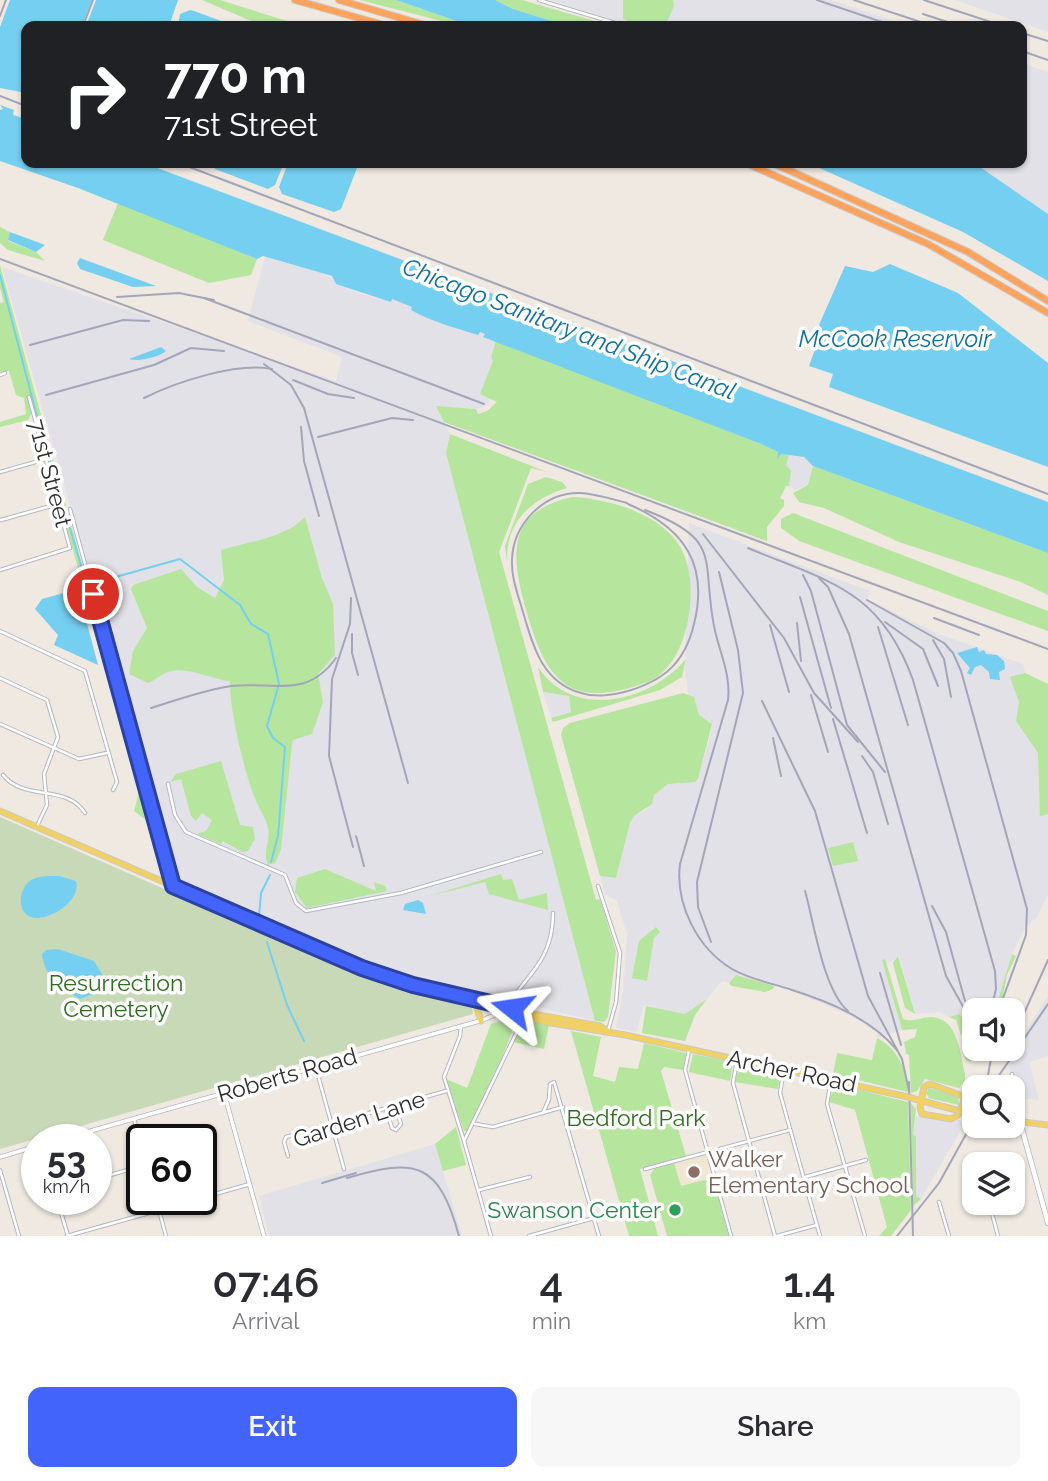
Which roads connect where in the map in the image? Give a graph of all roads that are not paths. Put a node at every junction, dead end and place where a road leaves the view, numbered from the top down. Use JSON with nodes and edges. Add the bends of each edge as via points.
{"nodes":[{"id":1,"x":295,"y":0,"type":"edge"},
{"id":2,"x":339,"y":0,"type":"edge"},
{"id":3,"x":539,"y":0,"type":"edge"},
{"id":4,"x":369,"y":21,"type":"edge"},
{"id":5,"x":411,"y":21,"type":"edge"},
{"id":6,"x":608,"y":21,"type":"edge"},
{"id":7,"x":757,"y":168,"type":"edge"},
{"id":8,"x":784,"y":168,"type":"edge"},
{"id":9,"x":1048,"y":301,"type":"edge"},
{"id":10,"x":1048,"y":313,"type":"edge"},
{"id":11,"x":5,"y":373,"type":"dead end"},
{"id":12,"x":0,"y":374,"type":"edge"},
{"id":13,"x":29,"y":397,"type":"dead end"},
{"id":14,"x":46,"y":459,"type":"junction"},
{"id":15,"x":0,"y":472,"type":"edge"},
{"id":16,"x":58,"y":504,"type":"junction"},
{"id":17,"x":70,"y":509,"type":"dead end"},
{"id":18,"x":1,"y":520,"type":"edge"},
{"id":19,"x":0,"y":570,"type":"edge"},
{"id":20,"x":0,"y":631,"type":"edge"},
{"id":21,"x":0,"y":678,"type":"edge"},
{"id":22,"x":0,"y":724,"type":"edge"},
{"id":23,"x":54,"y":749,"type":"junction"},
{"id":24,"x":108,"y":753,"type":"junction"},
{"id":25,"x":3,"y":775,"type":"dead end"},
{"id":26,"x":167,"y":784,"type":"dead end"},
{"id":27,"x":113,"y":790,"type":"dead end"},
{"id":28,"x":47,"y":792,"type":"junction"},
{"id":29,"x":0,"y":811,"type":"edge"},
{"id":30,"x":85,"y":813,"type":"dead end"},
{"id":31,"x":37,"y":827,"type":"junction"},
{"id":32,"x":541,"y":852,"type":"dead end"},
{"id":33,"x":173,"y":886,"type":"junction"},
{"id":34,"x":598,"y":886,"type":"dead end"},
{"id":35,"x":553,"y":913,"type":"dead end"},
{"id":36,"x":413,"y":985,"type":"junction"},
{"id":37,"x":476,"y":1005,"type":"junction"},
{"id":38,"x":512,"y":1008,"type":"junction"},
{"id":39,"x":504,"y":1011,"type":"junction"},
{"id":40,"x":517,"y":1015,"type":"junction"},
{"id":41,"x":525,"y":1017,"type":"junction"},
{"id":42,"x":481,"y":1021,"type":"junction"},
{"id":43,"x":518,"y":1024,"type":"junction"},
{"id":44,"x":461,"y":1026,"type":"junction"},
{"id":45,"x":608,"y":1031,"type":"junction"},
{"id":46,"x":689,"y":1048,"type":"junction"},
{"id":47,"x":737,"y":1059,"type":"junction"},
{"id":48,"x":316,"y":1067,"type":"junction"},
{"id":49,"x":784,"y":1069,"type":"junction"},
{"id":50,"x":831,"y":1079,"type":"junction"},
{"id":51,"x":446,"y":1091,"type":"junction"},
{"id":52,"x":224,"y":1093,"type":"junction"},
{"id":53,"x":921,"y":1101,"type":"junction"},
{"id":54,"x":395,"y":1106,"type":"junction"},
{"id":55,"x":563,"y":1107,"type":"junction"},
{"id":56,"x":386,"y":1108,"type":"junction"},
{"id":57,"x":962,"y":1112,"type":"edge"},
{"id":58,"x":543,"y":1113,"type":"junction"},
{"id":59,"x":134,"y":1119,"type":"junction"},
{"id":60,"x":1025,"y":1122,"type":"edge"},
{"id":61,"x":135,"y":1124,"type":"edge"},
{"id":62,"x":331,"y":1124,"type":"junction"},
{"id":63,"x":474,"y":1124,"type":"junction"},
{"id":64,"x":112,"y":1125,"type":"edge"},
{"id":65,"x":1048,"y":1125,"type":"edge"},
{"id":66,"x":790,"y":1130,"type":"junction"},
{"id":67,"x":1022,"y":1138,"type":"edge"},
{"id":68,"x":464,"y":1141,"type":"junction"},
{"id":69,"x":749,"y":1141,"type":"junction"},
{"id":70,"x":21,"y":1151,"type":"edge"},
{"id":71,"x":708,"y":1152,"type":"junction"},
{"id":72,"x":288,"y":1156,"type":"dead end"},
{"id":73,"x":0,"y":1157,"type":"edge"},
{"id":74,"x":866,"y":1160,"type":"dead end"},
{"id":75,"x":844,"y":1166,"type":"junction"},
{"id":76,"x":0,"y":1170,"type":"edge"},
{"id":77,"x":344,"y":1170,"type":"dead end"},
{"id":78,"x":645,"y":1170,"type":"dead end"},
{"id":79,"x":530,"y":1177,"type":"dead end"},
{"id":80,"x":803,"y":1177,"type":"junction"},
{"id":81,"x":250,"y":1184,"type":"junction"},
{"id":82,"x":478,"y":1191,"type":"junction"},
{"id":83,"x":217,"y":1193,"type":"edge"},
{"id":84,"x":939,"y":1202,"type":"dead end"},
{"id":85,"x":62,"y":1215,"type":"edge"},
{"id":86,"x":142,"y":1215,"type":"edge"},
{"id":87,"x":160,"y":1215,"type":"edge"},
{"id":88,"x":992,"y":1215,"type":"edge"},
{"id":89,"x":594,"y":1218,"type":"junction"},
{"id":90,"x":1048,"y":1223,"type":"edge"},
{"id":91,"x":817,"y":1225,"type":"junction"},
{"id":92,"x":19,"y":1236,"type":"edge"},
{"id":93,"x":68,"y":1236,"type":"edge"},
{"id":94,"x":166,"y":1236,"type":"edge"},
{"id":95,"x":264,"y":1236,"type":"edge"},
{"id":96,"x":491,"y":1236,"type":"edge"},
{"id":97,"x":529,"y":1236,"type":"edge"},
{"id":98,"x":599,"y":1236,"type":"edge"},
{"id":99,"x":731,"y":1236,"type":"edge"},
{"id":100,"x":776,"y":1236,"type":"edge"},
{"id":101,"x":820,"y":1236,"type":"edge"},
{"id":102,"x":865,"y":1236,"type":"edge"},
{"id":103,"x":949,"y":1236,"type":"edge"},
{"id":104,"x":998,"y":1236,"type":"edge"}],
"edges":[{"from":1,"to":4,"type":"highway"},
{"from":2,"to":5,"type":"highway"},
{"from":3,"to":6,"type":"street"},
{"from":7,"to":10,"type":"highway","via":[[928,244]]},
{"from":8,"to":9,"type":"highway","via":[[968,252]]},
{"from":11,"to":12,"type":"street"},
{"from":13,"to":14,"type":"street","name":"71st Street"},
{"from":14,"to":15,"type":"street"},
{"from":14,"to":16,"type":"street","name":"71st Street"},
{"from":16,"to":18,"type":"street"},
{"from":16,"to":19,"type":"street","name":"71st Street","via":[[70,549]]},
{"from":17,"to":33,"type":"street","name":"71st Street"},
{"from":20,"to":24,"type":"street","via":[[85,671]]},
{"from":21,"to":23,"type":"street","via":[[50,703],[58,732]]},
{"from":22,"to":23,"type":"street"},
{"from":23,"to":24,"type":"street","via":[[81,760]]},
{"from":23,"to":28,"type":"street","via":[[44,774]]},
{"from":24,"to":27,"type":"street","via":[[117,782]]},
{"from":25,"to":28,"type":"street","via":[[30,792]]},
{"from":26,"to":32,"type":"street","via":[[175,815],[186,832],[285,875],[296,903],[306,911],[401,893]]},
{"from":28,"to":30,"type":"street","via":[[79,804]]},
{"from":28,"to":31,"type":"street"},
{"from":29,"to":31,"type":"main road","name":"Archer Road"},
{"from":31,"to":33,"type":"main road","name":"Archer Road"},
{"from":33,"to":36,"type":"main road","name":"Archer Road","via":[[331,957]]},
{"from":34,"to":45,"type":"street","via":[[620,953]]},
{"from":35,"to":38,"type":"street","via":[[545,951],[517,990]]},
{"from":36,"to":37,"type":"main road","name":"Archer Road"},
{"from":36,"to":38,"type":"main road","name":"Archer Road"},
{"from":37,"to":39,"type":"main road","name":"Archer Road"},
{"from":37,"to":42,"type":"main road"},
{"from":38,"to":39,"type":"street","name":"Roberts Road"},
{"from":38,"to":45,"type":"main road","name":"Archer Road"},
{"from":39,"to":40,"type":"main road","name":"Archer Road"},
{"from":39,"to":42,"type":"street","name":"Roberts Road"},
{"from":40,"to":41,"type":"main road","name":"Archer Road"},
{"from":40,"to":43,"type":"street"},
{"from":41,"to":43,"type":"street"},
{"from":41,"to":45,"type":"main road","name":"Archer Road"},
{"from":42,"to":44,"type":"street","name":"Roberts Road"},
{"from":43,"to":63,"type":"street"},
{"from":44,"to":48,"type":"street","name":"Roberts Road"},
{"from":44,"to":51,"type":"street","name":"Garden Lane","via":[[444,1074]]},
{"from":45,"to":46,"type":"main road","name":"Archer Road"},
{"from":46,"to":47,"type":"main road","name":"Archer Road"},
{"from":46,"to":71,"type":"street","via":[[685,1070]]},
{"from":47,"to":49,"type":"main road","name":"Archer Road"},
{"from":47,"to":69,"type":"street","via":[[733,1083]]},
{"from":48,"to":52,"type":"street","name":"Roberts Road"},
{"from":48,"to":62,"type":"street"},
{"from":49,"to":50,"type":"main road","name":"Archer Road"},
{"from":49,"to":66,"type":"street","via":[[780,1093]]},
{"from":50,"to":53,"type":"main road","name":"Archer Road"},
{"from":50,"to":75,"type":"street","via":[[826,1101]]},
{"from":51,"to":54,"type":"street","name":"Garden Lane"},
{"from":51,"to":68,"type":"street","name":"Garden Lane"},
{"from":52,"to":59,"type":"street","name":"Roberts Road"},
{"from":52,"to":81,"type":"street"},
{"from":53,"to":53,"type":"main road","bridge":true,"via":[[923,1115],[951,1119],[958,1115],[965,1097],[930,1084],[924,1087]]},
{"from":53,"to":57,"type":"main road","name":"Archer Road"},
{"from":54,"to":56,"type":"street","name":"Garden Lane"},
{"from":54,"to":56,"type":"street","via":[[401,1124],[396,1130]]},
{"from":55,"to":58,"type":"street"},
{"from":55,"to":58,"type":"street","via":[[557,1084],[552,1082]]},
{"from":55,"to":89,"type":"street"},
{"from":56,"to":62,"type":"street","name":"Garden Lane"},
{"from":58,"to":63,"type":"street","via":[[488,1128]]},
{"from":59,"to":61,"type":"street"},
{"from":59,"to":64,"type":"street","name":"Roberts Road"},
{"from":60,"to":65,"type":"main road"},
{"from":62,"to":72,"type":"street","name":"Garden Lane","via":[[286,1137]]},
{"from":62,"to":77,"type":"street"},
{"from":63,"to":68,"type":"street"},
{"from":66,"to":69,"type":"street"},
{"from":66,"to":80,"type":"street"},
{"from":67,"to":90,"type":"main road"},
{"from":68,"to":82,"type":"street","name":"Garden Lane"},
{"from":69,"to":71,"type":"street"},
{"from":69,"to":100,"type":"street"},
{"from":70,"to":73,"type":"street"},
{"from":71,"to":78,"type":"street"},
{"from":71,"to":99,"type":"street"},
{"from":74,"to":75,"type":"street"},
{"from":75,"to":80,"type":"street"},
{"from":75,"to":102,"type":"street"},
{"from":76,"to":92,"type":"street"},
{"from":79,"to":82,"type":"street"},
{"from":80,"to":91,"type":"street"},
{"from":81,"to":83,"type":"street"},
{"from":81,"to":95,"type":"street"},
{"from":82,"to":96,"type":"street","name":"Garden Lane"},
{"from":84,"to":103,"type":"street"},
{"from":85,"to":93,"type":"street"},
{"from":86,"to":93,"type":"street"},
{"from":87,"to":94,"type":"street"},
{"from":88,"to":104,"type":"street"},
{"from":89,"to":97,"type":"street"},
{"from":89,"to":98,"type":"street"},
{"from":91,"to":100,"type":"street"},
{"from":91,"to":101,"type":"street"}]}
